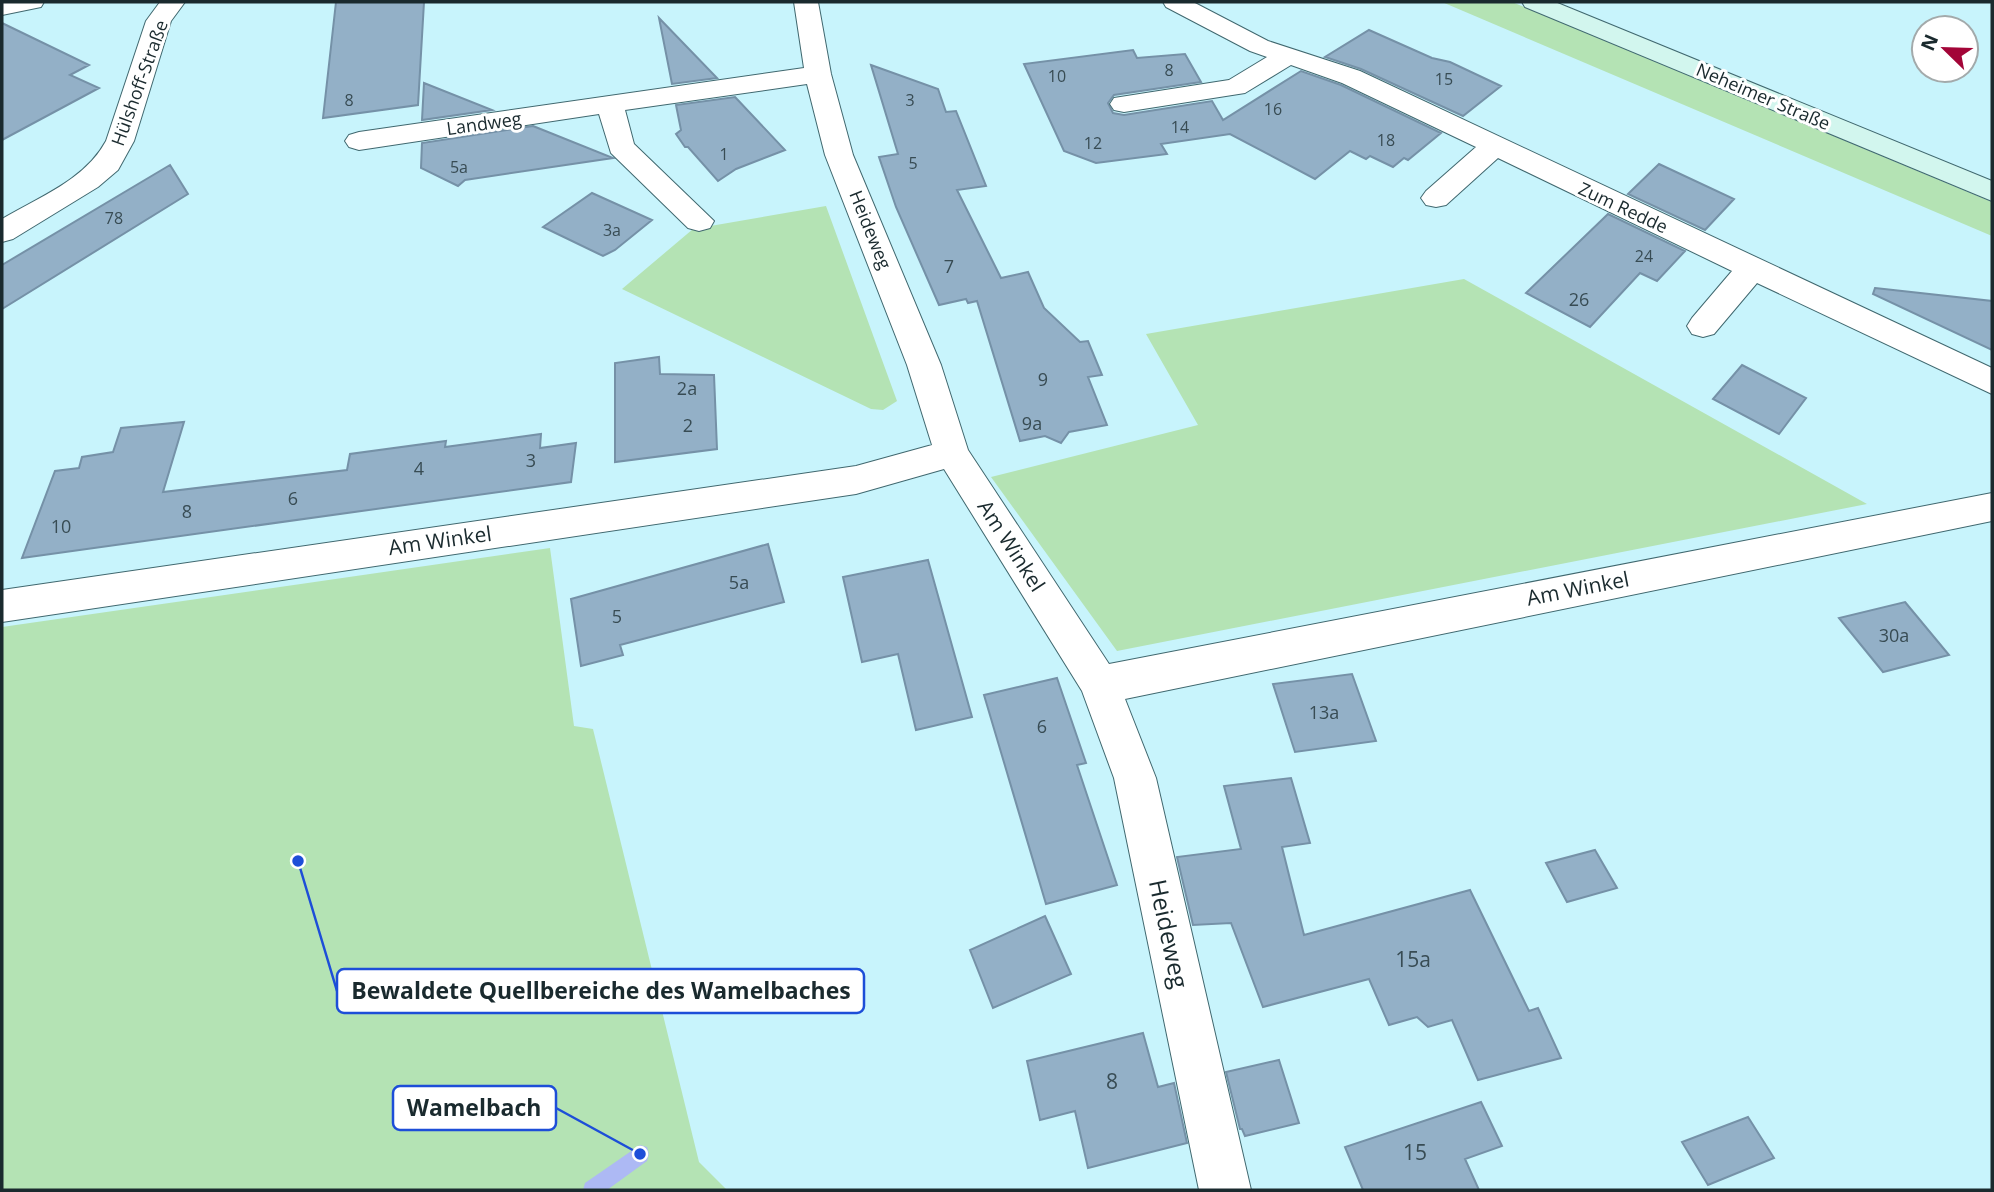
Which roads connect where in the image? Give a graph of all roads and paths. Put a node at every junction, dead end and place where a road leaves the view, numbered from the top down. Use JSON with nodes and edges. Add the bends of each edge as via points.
{"nodes":[{"id":1,"x":32,"y":2,"type":"edge"},
{"id":2,"x":173,"y":2,"type":"edge"},
{"id":3,"x":806,"y":2,"type":"edge"},
{"id":4,"x":1175,"y":2,"type":"edge"},
{"id":5,"x":1534,"y":2,"type":"edge"},
{"id":6,"x":2,"y":8,"type":"edge"},
{"id":7,"x":1286,"y":57,"type":"junction"},
{"id":8,"x":818,"y":74,"type":"junction"},
{"id":9,"x":1124,"y":104,"type":"dead end"},
{"id":10,"x":610,"y":106,"type":"junction"},
{"id":11,"x":359,"y":141,"type":"dead end"},
{"id":12,"x":1493,"y":147,"type":"junction"},
{"id":13,"x":1992,"y":192,"type":"edge"},
{"id":14,"x":1436,"y":198,"type":"dead end"},
{"id":15,"x":699,"y":220,"type":"dead end"},
{"id":16,"x":2,"y":232,"type":"edge"},
{"id":17,"x":1752,"y":268,"type":"junction"},
{"id":18,"x":1703,"y":326,"type":"dead end"},
{"id":19,"x":1992,"y":382,"type":"edge"},
{"id":20,"x":952,"y":453,"type":"junction"},
{"id":21,"x":1992,"y":506,"type":"edge"},
{"id":22,"x":2,"y":606,"type":"edge"},
{"id":23,"x":1099,"y":682,"type":"junction"},
{"id":24,"x":1225,"y":1190,"type":"edge"}],
"edges":[{"from":1,"to":6,"type":"street"},
{"from":2,"to":16,"type":"street","name":"Hülshoff-Straße","via":[[159,21],[120,141],[108,163],[89,181]]},
{"from":3,"to":8,"type":"street","name":"Heideweg"},
{"from":4,"to":7,"type":"street","name":"Zum Redde"},
{"from":5,"to":13,"type":"main road","name":"Neheimer Straße"},
{"from":7,"to":9,"type":"street","via":[[1236,87]]},
{"from":7,"to":12,"type":"street","name":"Zum Redde","via":[[1351,77]]},
{"from":8,"to":10,"type":"street","name":"Landweg"},
{"from":8,"to":20,"type":"street","name":"Heideweg","via":[[839,155],[924,365]]},
{"from":10,"to":11,"type":"street","name":"Landweg"},
{"from":10,"to":15,"type":"street","via":[[621,147]]},
{"from":12,"to":14,"type":"street"},
{"from":12,"to":17,"type":"street","name":"Zum Redde"},
{"from":17,"to":18,"type":"street"},
{"from":17,"to":19,"type":"street","name":"Zum Redde"},
{"from":20,"to":22,"type":"street","name":"Am Winkel","via":[[856,480]]},
{"from":20,"to":23,"type":"street","name":"Am Winkel"},
{"from":21,"to":23,"type":"street","name":"Am Winkel","via":[[1124,681]]},
{"from":23,"to":24,"type":"street","name":"Heideweg","via":[[1135,778]]}]}
